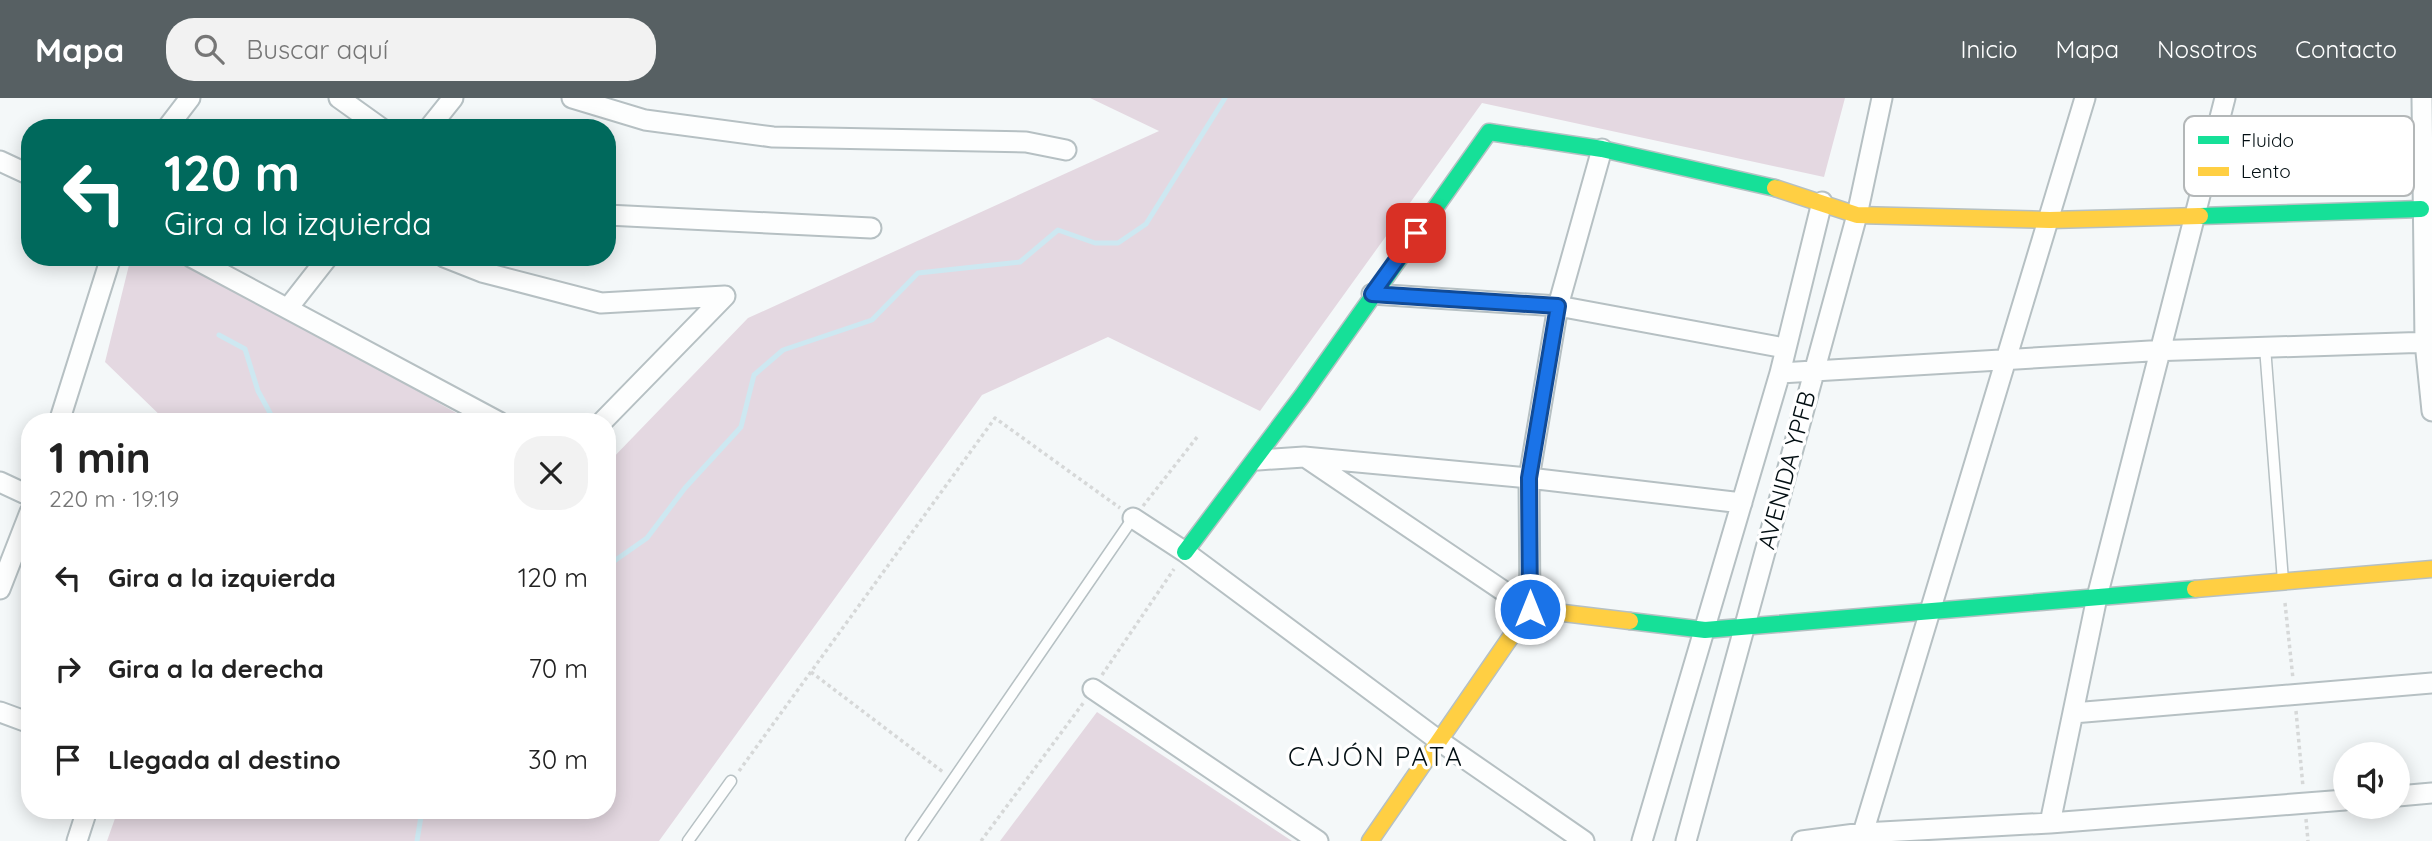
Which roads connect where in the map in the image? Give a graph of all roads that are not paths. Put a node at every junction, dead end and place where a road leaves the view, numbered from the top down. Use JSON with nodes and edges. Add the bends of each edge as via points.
{"nodes":[{"id":1,"x":190,"y":98,"type":"edge"},
{"id":2,"x":339,"y":98,"type":"edge"},
{"id":3,"x":453,"y":98,"type":"edge"},
{"id":4,"x":572,"y":98,"type":"edge"},
{"id":5,"x":1882,"y":98,"type":"edge"},
{"id":6,"x":2085,"y":98,"type":"edge"},
{"id":7,"x":2225,"y":98,"type":"edge"},
{"id":8,"x":2422,"y":98,"type":"edge"},
{"id":9,"x":2221,"y":116,"type":"edge"},
{"id":10,"x":177,"y":119,"type":"edge"},
{"id":11,"x":368,"y":119,"type":"edge"},
{"id":12,"x":436,"y":119,"type":"edge"},
{"id":13,"x":1602,"y":149,"type":"junction"},
{"id":14,"x":1066,"y":150,"type":"dead end"},
{"id":15,"x":0,"y":161,"type":"edge"},
{"id":16,"x":21,"y":171,"type":"edge"},
{"id":17,"x":2201,"y":196,"type":"edge"},
{"id":18,"x":1822,"y":202,"type":"junction"},
{"id":19,"x":2421,"y":209,"type":"junction"},
{"id":20,"x":616,"y":215,"type":"edge"},
{"id":21,"x":1857,"y":215,"type":"junction"},
{"id":22,"x":2196,"y":216,"type":"junction"},
{"id":23,"x":2050,"y":220,"type":"junction"},
{"id":24,"x":871,"y":228,"type":"dead end"},
{"id":25,"x":108,"y":266,"type":"edge"},
{"id":26,"x":208,"y":266,"type":"edge"},
{"id":27,"x":321,"y":266,"type":"edge"},
{"id":28,"x":467,"y":266,"type":"edge"},
{"id":29,"x":1372,"y":294,"type":"junction"},
{"id":30,"x":1558,"y":306,"type":"junction"},
{"id":31,"x":288,"y":308,"type":"junction"},
{"id":32,"x":2429,"y":342,"type":"edge"},
{"id":33,"x":2265,"y":347,"type":"junction"},
{"id":34,"x":1785,"y":348,"type":"junction"},
{"id":35,"x":2160,"y":351,"type":"junction"},
{"id":36,"x":2008,"y":358,"type":"junction"},
{"id":37,"x":1813,"y":370,"type":"junction"},
{"id":38,"x":1780,"y":373,"type":"junction"},
{"id":39,"x":2432,"y":411,"type":"edge"},
{"id":40,"x":62,"y":413,"type":"edge"},
{"id":41,"x":482,"y":413,"type":"edge"},
{"id":42,"x":611,"y":413,"type":"edge"},
{"id":43,"x":1304,"y":457,"type":"junction"},
{"id":44,"x":1258,"y":460,"type":"junction"},
{"id":45,"x":1529,"y":478,"type":"junction"},
{"id":46,"x":0,"y":482,"type":"edge"},
{"id":47,"x":21,"y":492,"type":"edge"},
{"id":48,"x":1742,"y":503,"type":"junction"},
{"id":49,"x":1133,"y":518,"type":"joint"},
{"id":50,"x":21,"y":535,"type":"edge"},
{"id":51,"x":1185,"y":552,"type":"junction"},
{"id":52,"x":2432,"y":569,"type":"edge"},
{"id":53,"x":2283,"y":582,"type":"junction"},
{"id":54,"x":0,"y":589,"type":"edge"},
{"id":55,"x":2097,"y":597,"type":"junction"},
{"id":56,"x":1530,"y":609,"type":"junction"},
{"id":57,"x":1932,"y":611,"type":"junction"},
{"id":58,"x":1744,"y":627,"type":"junction"},
{"id":59,"x":1706,"y":630,"type":"junction"},
{"id":60,"x":2432,"y":683,"type":"edge"},
{"id":61,"x":1093,"y":690,"type":"dead end"},
{"id":62,"x":0,"y":712,"type":"edge"},
{"id":63,"x":2073,"y":713,"type":"junction"},
{"id":64,"x":21,"y":720,"type":"edge"},
{"id":65,"x":1438,"y":740,"type":"junction"},
{"id":66,"x":731,"y":781,"type":"road end"},
{"id":67,"x":2432,"y":793,"type":"edge"},
{"id":68,"x":2410,"y":795,"type":"edge"},
{"id":69,"x":2333,"y":801,"type":"edge"},
{"id":70,"x":84,"y":819,"type":"edge"},
{"id":71,"x":2050,"y":823,"type":"junction"},
{"id":72,"x":1863,"y":833,"type":"junction"},
{"id":73,"x":77,"y":841,"type":"edge"},
{"id":74,"x":688,"y":841,"type":"edge"},
{"id":75,"x":911,"y":841,"type":"edge"},
{"id":76,"x":1318,"y":841,"type":"edge"},
{"id":77,"x":1370,"y":841,"type":"edge"},
{"id":78,"x":1584,"y":841,"type":"edge"},
{"id":79,"x":1642,"y":841,"type":"edge"},
{"id":80,"x":1686,"y":841,"type":"edge"},
{"id":81,"x":1802,"y":841,"type":"edge"}],
"edges":[{"from":1,"to":10,"type":"street"},
{"from":2,"to":11,"type":"street"},
{"from":3,"to":12,"type":"street"},
{"from":4,"to":14,"type":"street","via":[[645,120],[773,137],[1026,142]]},
{"from":5,"to":21,"type":"street","name":"AVENIDA YPFB"},
{"from":6,"to":23,"type":"street"},
{"from":7,"to":9,"type":"street"},
{"from":8,"to":19,"type":"street"},
{"from":13,"to":18,"type":"street","via":[[1756,182]]},
{"from":13,"to":29,"type":"street","via":[[1489,132]]},
{"from":13,"to":30,"type":"street"},
{"from":15,"to":16,"type":"street"},
{"from":17,"to":22,"type":"street"},
{"from":18,"to":21,"type":"street"},
{"from":18,"to":34,"type":"street","name":"AVENIDA YPFB"},
{"from":19,"to":22,"type":"street"},
{"from":19,"to":32,"type":"street"},
{"from":20,"to":24,"type":"street"},
{"from":21,"to":23,"type":"street"},
{"from":21,"to":37,"type":"street","name":"AVENIDA YPFB"},
{"from":22,"to":23,"type":"street"},
{"from":22,"to":35,"type":"street"},
{"from":23,"to":36,"type":"street"},
{"from":25,"to":40,"type":"street"},
{"from":26,"to":31,"type":"street"},
{"from":27,"to":31,"type":"street"},
{"from":28,"to":42,"type":"street","via":[[600,303],[725,296]]},
{"from":29,"to":30,"type":"street"},
{"from":29,"to":44,"type":"street"},
{"from":30,"to":34,"type":"street"},
{"from":30,"to":45,"type":"street"},
{"from":31,"to":41,"type":"street"},
{"from":32,"to":33,"type":"street"},
{"from":32,"to":39,"type":"street"},
{"from":33,"to":35,"type":"street"},
{"from":33,"to":53,"type":"lane"},
{"from":34,"to":38,"type":"street","name":"AVENIDA YPFB"},
{"from":35,"to":36,"type":"street"},
{"from":35,"to":55,"type":"street"},
{"from":36,"to":37,"type":"street"},
{"from":36,"to":57,"type":"street"},
{"from":37,"to":38,"type":"street"},
{"from":37,"to":58,"type":"street","name":"AVENIDA YPFB"},
{"from":38,"to":48,"type":"street","name":"AVENIDA YPFB"},
{"from":43,"to":44,"type":"street"},
{"from":43,"to":45,"type":"street"},
{"from":43,"to":56,"type":"street"},
{"from":44,"to":51,"type":"street"},
{"from":45,"to":48,"type":"street"},
{"from":45,"to":56,"type":"street"},
{"from":46,"to":47,"type":"street"},
{"from":48,"to":59,"type":"street","name":"AVENIDA YPFB"},
{"from":49,"to":51,"type":"street"},
{"from":49,"to":75,"type":"lane"},
{"from":50,"to":54,"type":"street"},
{"from":51,"to":65,"type":"street"},
{"from":52,"to":53,"type":"street"},
{"from":53,"to":55,"type":"street"},
{"from":55,"to":57,"type":"street"},
{"from":55,"to":63,"type":"street"},
{"from":56,"to":59,"type":"street"},
{"from":56,"to":65,"type":"street"},
{"from":57,"to":58,"type":"street"},
{"from":57,"to":72,"type":"street"},
{"from":58,"to":59,"type":"street"},
{"from":58,"to":80,"type":"street","name":"AVENIDA YPFB"},
{"from":59,"to":79,"type":"street","name":"AVENIDA YPFB"},
{"from":60,"to":63,"type":"street"},
{"from":61,"to":76,"type":"street"},
{"from":62,"to":64,"type":"street"},
{"from":63,"to":71,"type":"street"},
{"from":65,"to":77,"type":"street"},
{"from":65,"to":78,"type":"street"},
{"from":66,"to":74,"type":"lane"},
{"from":67,"to":68,"type":"street"},
{"from":69,"to":71,"type":"street"},
{"from":70,"to":73,"type":"street"},
{"from":71,"to":72,"type":"street"},
{"from":72,"to":81,"type":"street"}]}
